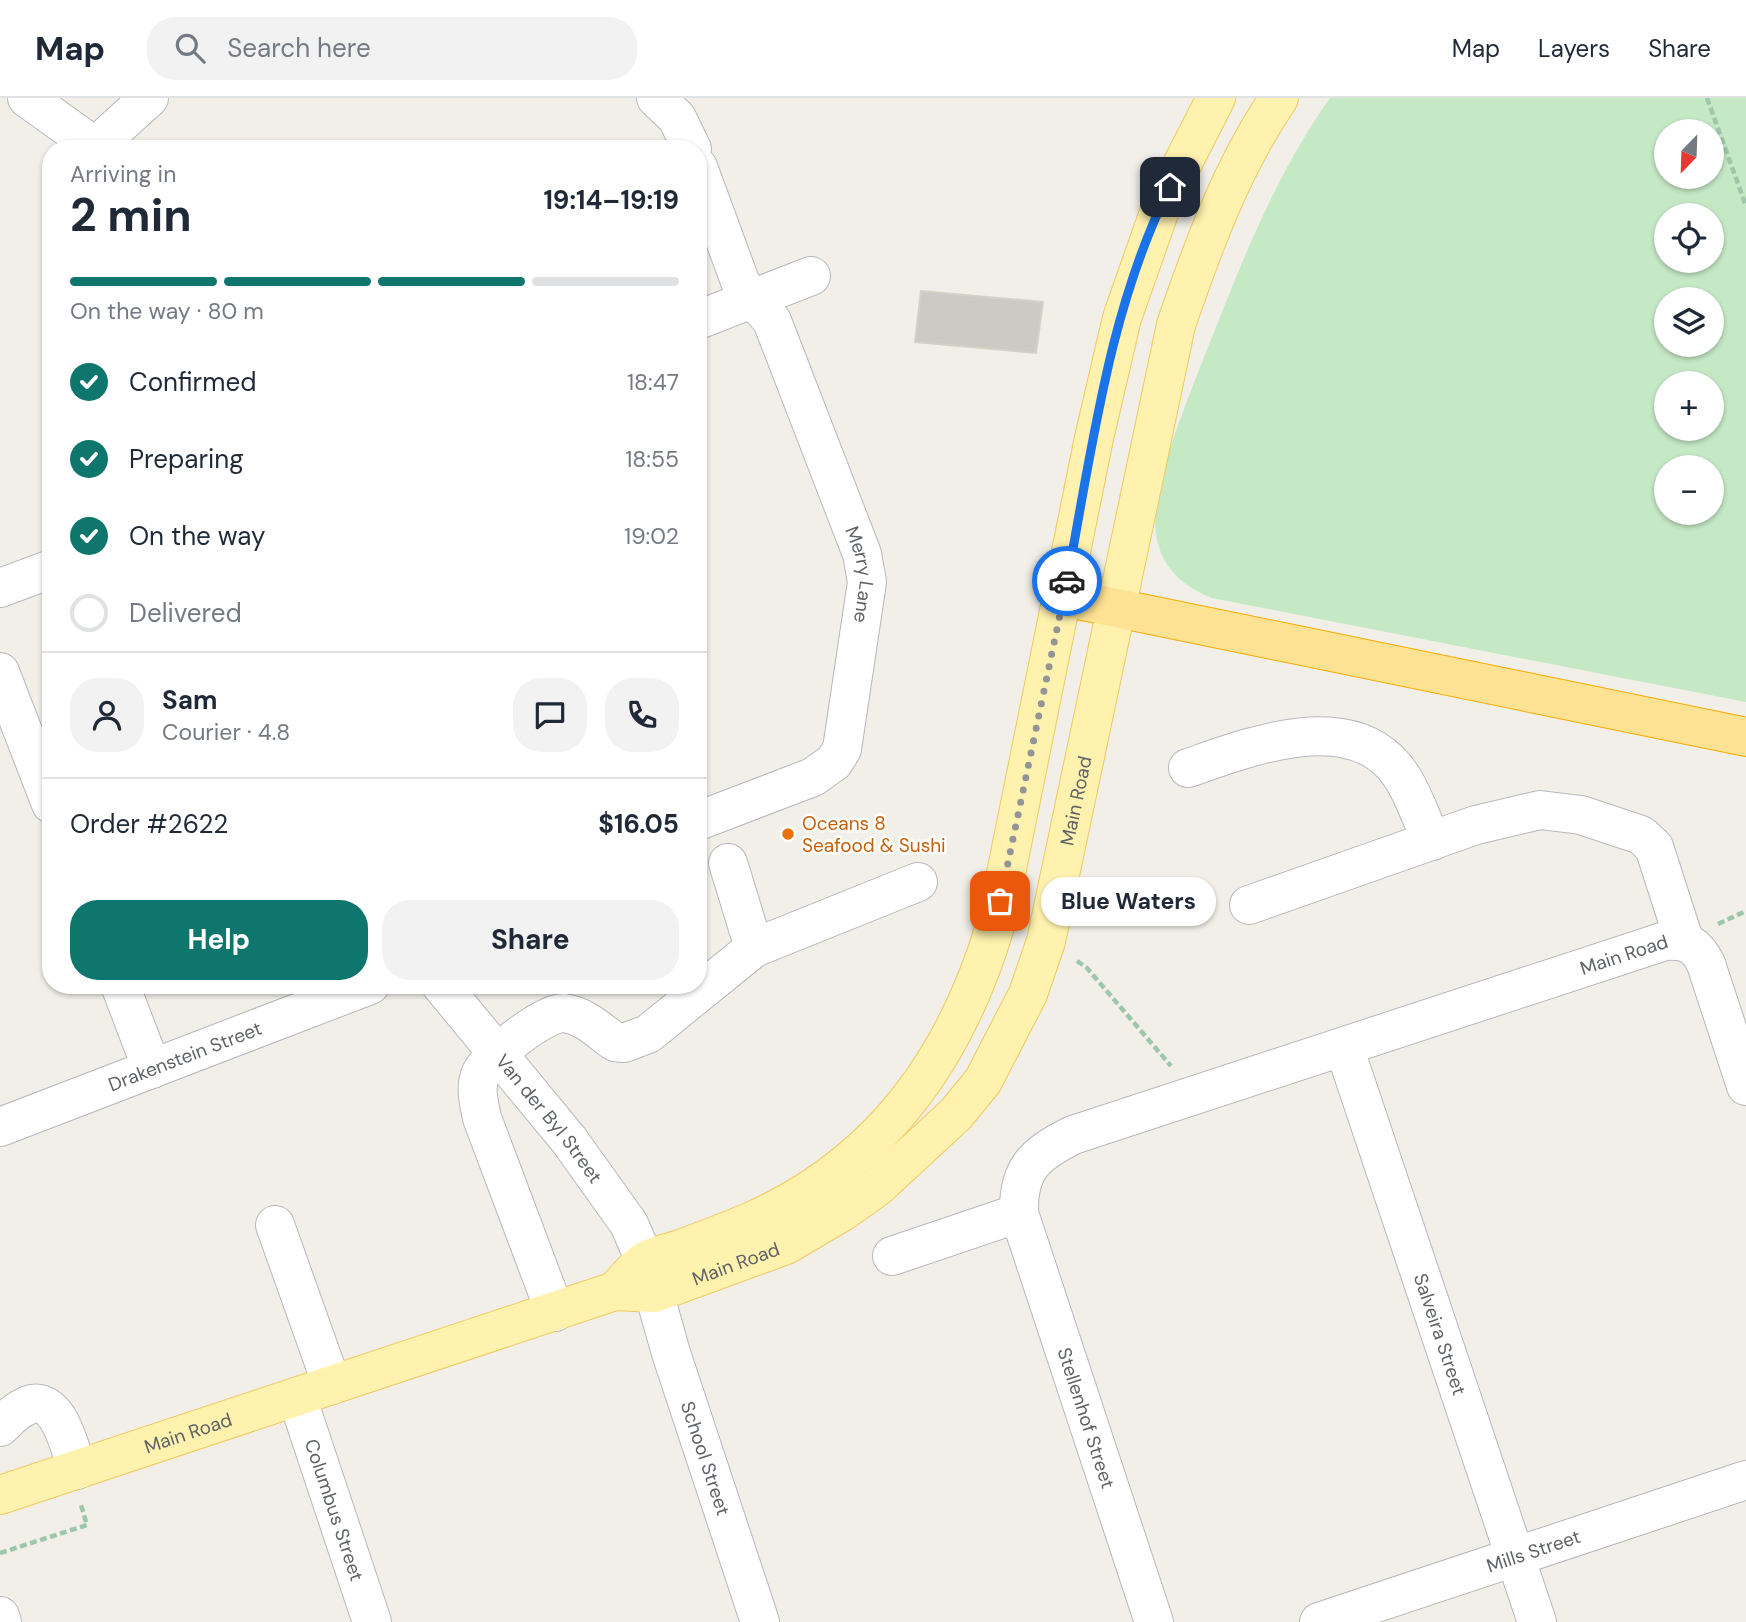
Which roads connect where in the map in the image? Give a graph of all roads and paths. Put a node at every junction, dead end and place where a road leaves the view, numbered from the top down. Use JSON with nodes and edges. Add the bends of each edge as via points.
{"nodes":[{"id":1,"x":27,"y":98,"type":"edge"},
{"id":2,"x":149,"y":98,"type":"edge"},
{"id":3,"x":1216,"y":98,"type":"edge"},
{"id":4,"x":1279,"y":98,"type":"edge"},
{"id":5,"x":1707,"y":98,"type":"edge"},
{"id":6,"x":666,"y":101,"type":"edge"},
{"id":7,"x":87,"y":140,"type":"edge"},
{"id":8,"x":104,"y":140,"type":"edge"},
{"id":9,"x":688,"y":140,"type":"edge"},
{"id":10,"x":707,"y":191,"type":"edge"},
{"id":11,"x":1746,"y":206,"type":"edge"},
{"id":12,"x":811,"y":276,"type":"dead end"},
{"id":13,"x":753,"y":299,"type":"junction"},
{"id":14,"x":707,"y":317,"type":"edge"},
{"id":15,"x":42,"y":572,"type":"edge"},
{"id":16,"x":0,"y":588,"type":"edge"},
{"id":17,"x":1063,"y":597,"type":"junction"},
{"id":18,"x":1117,"y":608,"type":"junction"},
{"id":19,"x":0,"y":672,"type":"edge"},
{"id":20,"x":1746,"y":737,"type":"edge"},
{"id":21,"x":1188,"y":768,"type":"dead end"},
{"id":22,"x":42,"y":781,"type":"edge"},
{"id":23,"x":707,"y":818,"type":"edge"},
{"id":24,"x":1432,"y":841,"type":"junction"},
{"id":25,"x":728,"y":863,"type":"dead end"},
{"id":26,"x":918,"y":882,"type":"dead end"},
{"id":27,"x":1249,"y":905,"type":"dead end"},
{"id":28,"x":1046,"y":941,"type":"junction"},
{"id":29,"x":754,"y":948,"type":"junction"},
{"id":30,"x":1695,"y":952,"type":"junction"},
{"id":31,"x":707,"y":986,"type":"edge"},
{"id":32,"x":123,"y":994,"type":"edge"},
{"id":33,"x":347,"y":994,"type":"edge"},
{"id":34,"x":448,"y":994,"type":"edge"},
{"id":35,"x":697,"y":994,"type":"edge"},
{"id":36,"x":1344,"y":1046,"type":"junction"},
{"id":37,"x":496,"y":1054,"type":"junction"},
{"id":38,"x":152,"y":1069,"type":"junction"},
{"id":39,"x":1746,"y":1086,"type":"edge"},
{"id":40,"x":1199,"y":1094,"type":"junction"},
{"id":41,"x":0,"y":1127,"type":"edge"},
{"id":42,"x":1019,"y":1213,"type":"junction"},
{"id":43,"x":275,"y":1225,"type":"dead end"},
{"id":44,"x":892,"y":1256,"type":"dead end"},
{"id":45,"x":650,"y":1277,"type":"junction"},
{"id":46,"x":555,"y":1311,"type":"junction"},
{"id":47,"x":315,"y":1391,"type":"junction"},
{"id":48,"x":0,"y":1427,"type":"edge"},
{"id":49,"x":1746,"y":1480,"type":"edge"},
{"id":50,"x":78,"y":1484,"type":"junction"},
{"id":51,"x":0,"y":1495,"type":"edge"},
{"id":52,"x":0,"y":1553,"type":"edge"},
{"id":53,"x":1515,"y":1557,"type":"junction"},
{"id":54,"x":0,"y":1616,"type":"edge"},
{"id":55,"x":2,"y":1622,"type":"edge"},
{"id":56,"x":372,"y":1622,"type":"edge"},
{"id":57,"x":760,"y":1622,"type":"edge"},
{"id":58,"x":1154,"y":1622,"type":"edge"},
{"id":59,"x":1319,"y":1622,"type":"edge"},
{"id":60,"x":1537,"y":1622,"type":"edge"}],
"edges":[{"from":1,"to":7,"type":"street"},
{"from":2,"to":8,"type":"street"},
{"from":3,"to":17,"type":"main road","name":"Main Road","via":[[1161,204],[1122,318]]},
{"from":4,"to":18,"type":"main road","name":"Main Road","via":[[1228,188],[1176,325]]},
{"from":5,"to":11,"type":"path"},
{"from":6,"to":9,"type":"street"},
{"from":10,"to":13,"type":"street","name":"Merry Lane","via":[[741,284]]},
{"from":12,"to":13,"type":"street"},
{"from":13,"to":14,"type":"street"},
{"from":13,"to":23,"type":"street","name":"Merry Lane","via":[[772,321],[862,554],[867,582],[845,736],[834,762],[813,777]]},
{"from":15,"to":16,"type":"street"},
{"from":17,"to":18,"type":"highway"},
{"from":17,"to":45,"type":"main road","name":"Main Road","via":[[996,923],[981,974],[935,1065],[904,1108],[833,1174],[793,1202],[717,1236]]},
{"from":18,"to":20,"type":"highway"},
{"from":18,"to":28,"type":"main road","name":"Main Road"},
{"from":19,"to":22,"type":"street"},
{"from":21,"to":24,"type":"street","via":[[1271,740],[1343,738],[1388,760],[1404,780]]},
{"from":24,"to":27,"type":"street"},
{"from":24,"to":30,"type":"street","via":[[1540,810],[1581,815],[1632,831],[1654,847]]},
{"from":25,"to":29,"type":"street"},
{"from":26,"to":29,"type":"street"},
{"from":28,"to":40,"type":"path","via":[[1087,968]]},
{"from":28,"to":45,"type":"main road","name":"Main Road","via":[[1028,994],[983,1081],[911,1158],[842,1212],[786,1245]]},
{"from":29,"to":31,"type":"street"},
{"from":30,"to":36,"type":"street","name":"Main Road","via":[[1665,941]]},
{"from":30,"to":39,"type":"street"},
{"from":32,"to":38,"type":"street"},
{"from":33,"to":38,"type":"street","name":"Drakenstein Street"},
{"from":34,"to":37,"type":"street","name":"Van der Byl Street"},
{"from":35,"to":37,"type":"street","via":[[635,1040],[615,1042],[582,1017],[561,1013],[544,1019]]},
{"from":36,"to":40,"type":"street","name":"Main Road"},
{"from":36,"to":53,"type":"street","name":"Salveira Street"},
{"from":37,"to":45,"type":"street","name":"Van der Byl Street","via":[[569,1140],[621,1211]]},
{"from":37,"to":46,"type":"street","via":[[480,1072],[477,1088],[482,1118]]},
{"from":38,"to":41,"type":"street","name":"Drakenstein Street"},
{"from":40,"to":42,"type":"street","name":"Main Road","via":[[1073,1135],[1045,1149],[1027,1168],[1018,1189]]},
{"from":42,"to":44,"type":"street"},
{"from":42,"to":58,"type":"street","name":"Stellenhof Street"},
{"from":43,"to":47,"type":"street","name":"Columbus Street"},
{"from":45,"to":46,"type":"main road","name":"Main Road"},
{"from":45,"to":57,"type":"street","name":"School Street"},
{"from":46,"to":47,"type":"main road","name":"Main Road"},
{"from":47,"to":50,"type":"main road","name":"Main Road"},
{"from":47,"to":56,"type":"street","name":"Columbus Street"},
{"from":48,"to":50,"type":"street","via":[[22,1407],[35,1404],[47,1408],[60,1418]]},
{"from":49,"to":53,"type":"street","name":"Mills Street"},
{"from":50,"to":51,"type":"main road","name":"Main Road"},
{"from":50,"to":52,"type":"path","via":[[87,1525]]},
{"from":53,"to":59,"type":"street","name":"Mills Street"},
{"from":53,"to":60,"type":"street","name":"Salveira Street"},
{"from":54,"to":55,"type":"street"}]}
